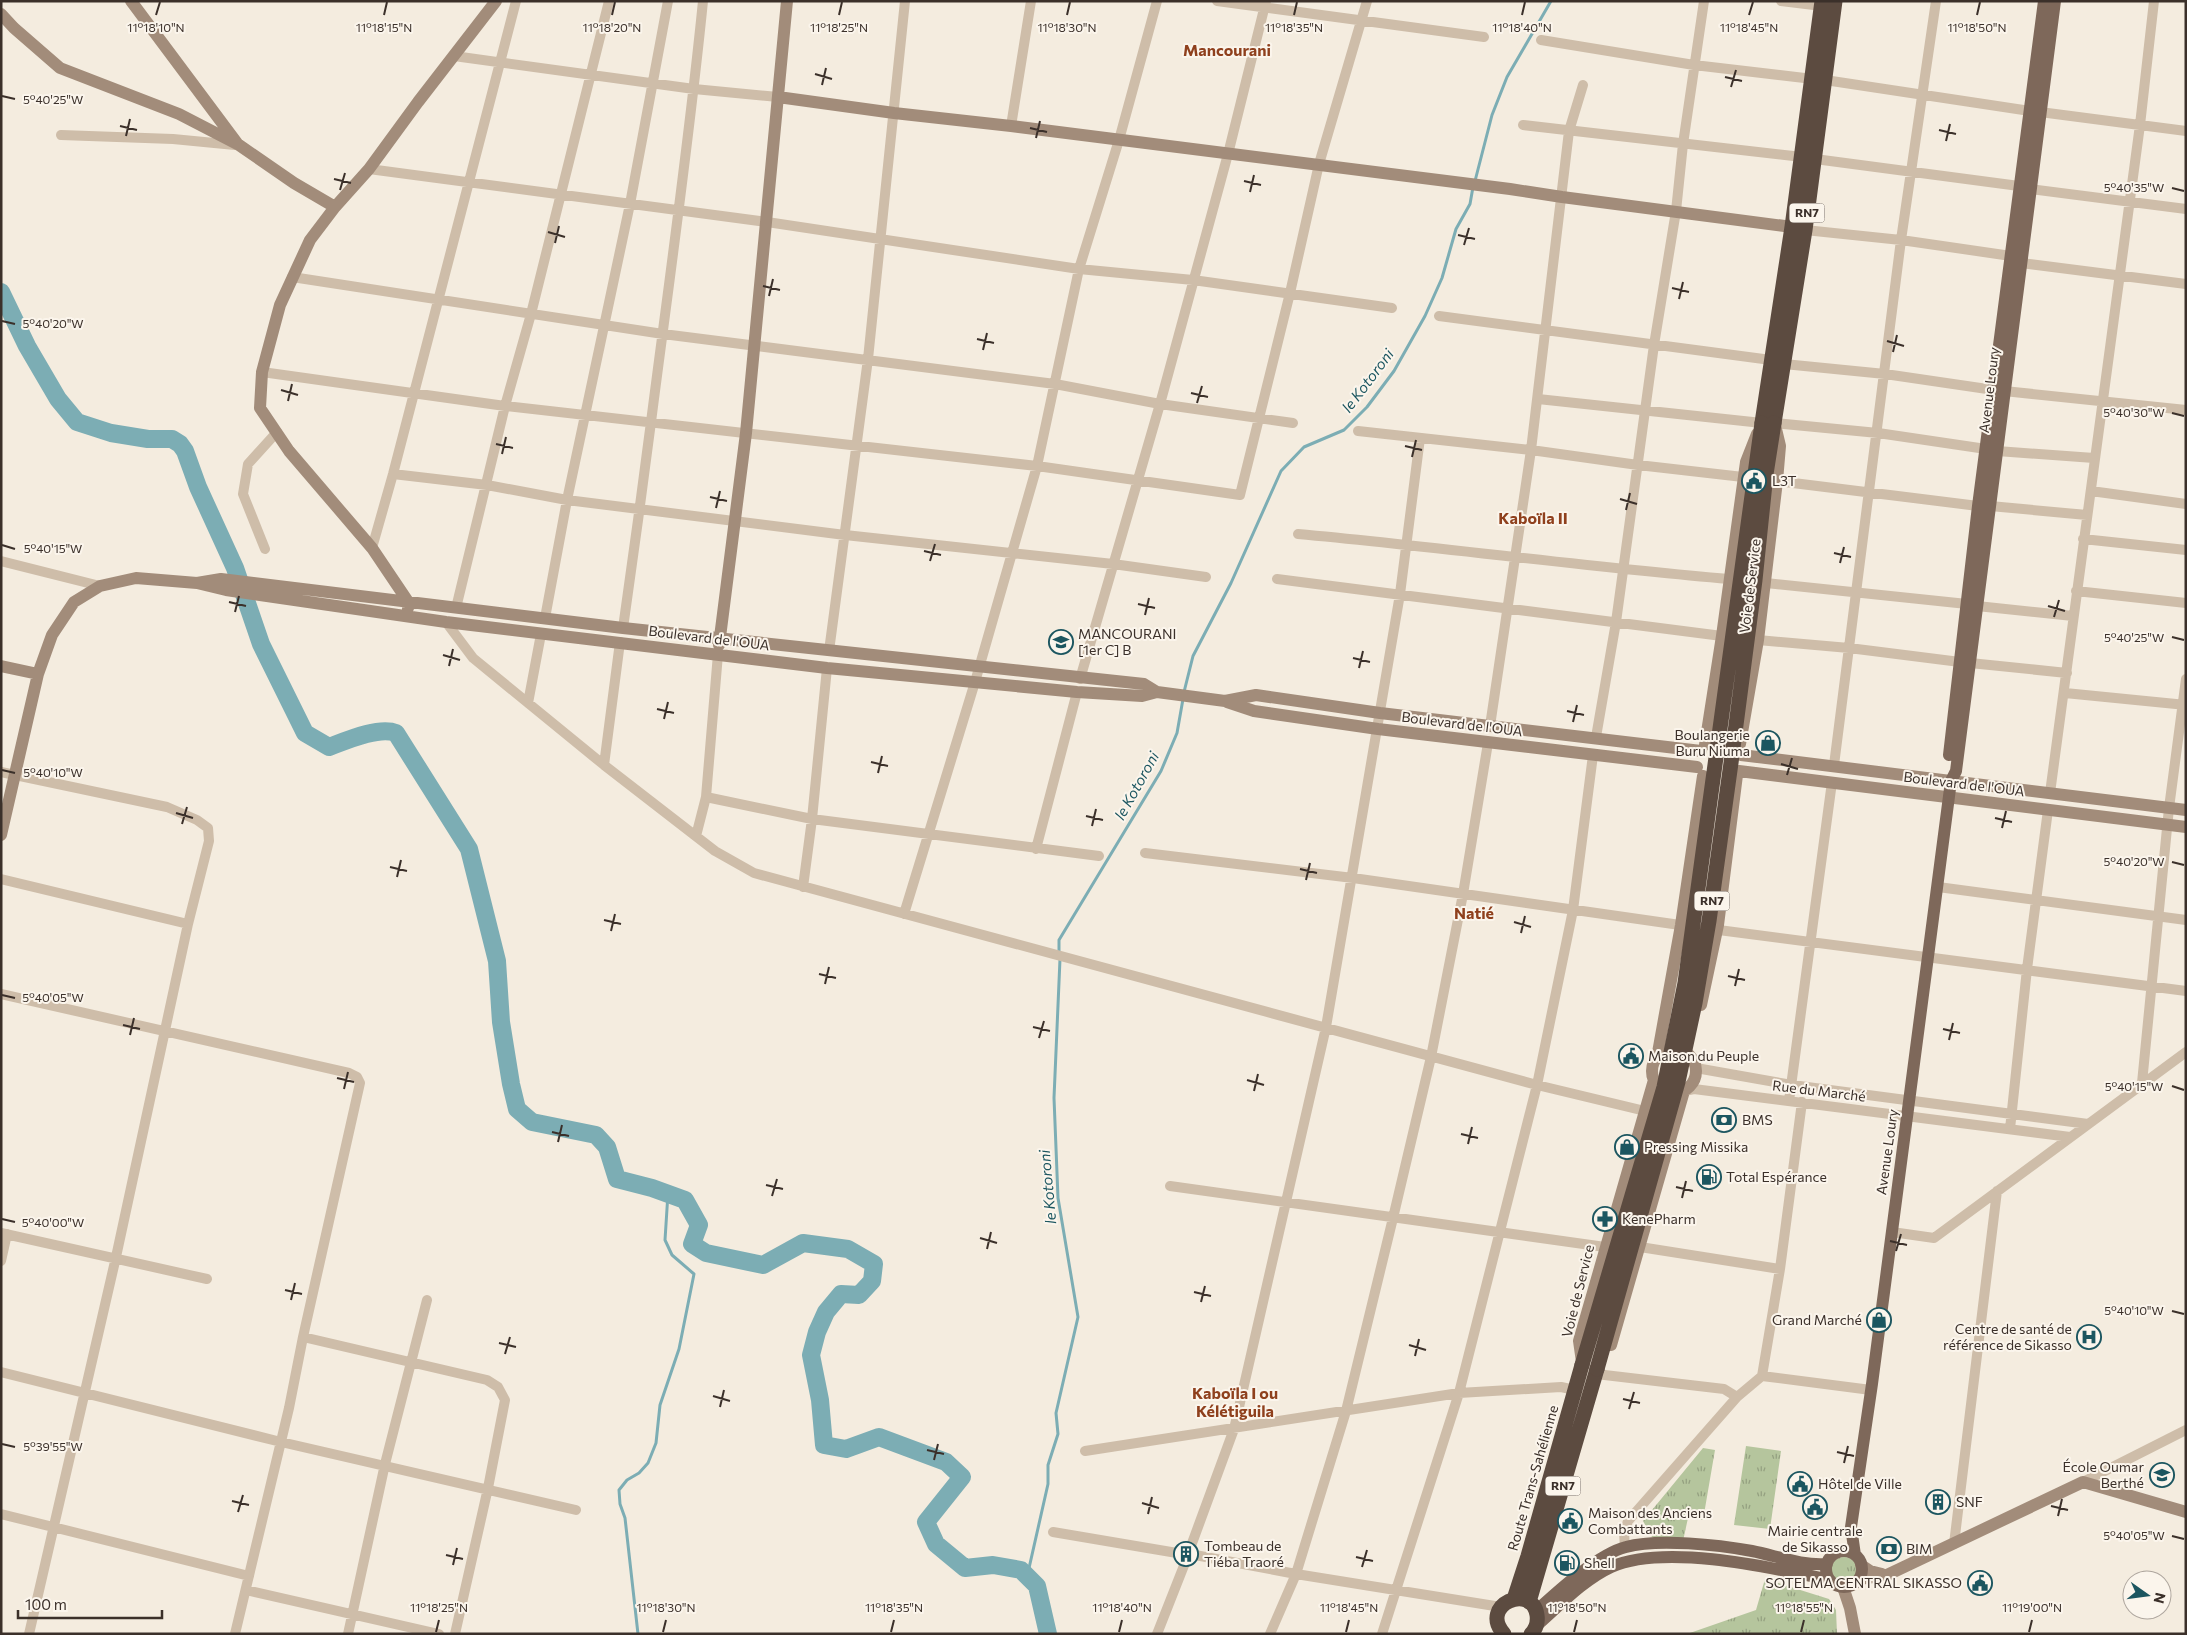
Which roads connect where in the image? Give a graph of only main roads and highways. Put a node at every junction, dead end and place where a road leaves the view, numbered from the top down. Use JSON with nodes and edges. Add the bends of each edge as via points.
{"nodes":[{"id":1,"x":131,"y":1,"type":"edge"},
{"id":2,"x":496,"y":1,"type":"edge"},
{"id":3,"x":787,"y":1,"type":"edge"},
{"id":4,"x":2044,"y":1,"type":"edge"},
{"id":5,"x":2055,"y":1,"type":"edge"},
{"id":6,"x":1826,"y":3,"type":"edge"},
{"id":7,"x":1,"y":14,"type":"edge"},
{"id":8,"x":778,"y":97,"type":"junction"},
{"id":9,"x":2035,"y":111,"type":"junction"},
{"id":10,"x":239,"y":145,"type":"junction"},
{"id":11,"x":335,"y":207,"type":"junction"},
{"id":12,"x":1799,"y":229,"type":"junction"},
{"id":13,"x":1768,"y":423,"type":"junction"},
{"id":14,"x":408,"y":610,"type":"junction"},
{"id":15,"x":720,"y":639,"type":"junction"},
{"id":16,"x":718,"y":654,"type":"junction"},
{"id":17,"x":1,"y":666,"type":"edge"},
{"id":18,"x":38,"y":674,"type":"junction"},
{"id":19,"x":1157,"y":692,"type":"junction"},
{"id":20,"x":1225,"y":701,"type":"junction"},
{"id":21,"x":1703,"y":748,"type":"junction"},
{"id":22,"x":1740,"y":753,"type":"junction"},
{"id":23,"x":1700,"y":772,"type":"junction"},
{"id":24,"x":1738,"y":773,"type":"junction"},
{"id":25,"x":1951,"y":781,"type":"junction"},
{"id":26,"x":1949,"y":798,"type":"junction"},
{"id":27,"x":2186,"y":810,"type":"edge"},
{"id":28,"x":2186,"y":827,"type":"edge"},
{"id":29,"x":1,"y":835,"type":"edge"},
{"id":30,"x":1690,"y":1056,"type":"junction"},
{"id":31,"x":1657,"y":1058,"type":"junction"},
{"id":32,"x":1654,"y":1080,"type":"junction"},
{"id":33,"x":1684,"y":1091,"type":"junction"},
{"id":34,"x":1592,"y":1369,"type":"junction"},
{"id":35,"x":2186,"y":1512,"type":"edge"},
{"id":36,"x":1851,"y":1527,"type":"junction"},
{"id":37,"x":1840,"y":1552,"type":"junction"},
{"id":38,"x":1858,"y":1560,"type":"junction"},
{"id":39,"x":1827,"y":1564,"type":"junction"},
{"id":40,"x":1887,"y":1575,"type":"junction"},
{"id":41,"x":1830,"y":1580,"type":"junction"},
{"id":42,"x":1857,"y":1581,"type":"junction"},
{"id":43,"x":1842,"y":1587,"type":"junction"},
{"id":44,"x":1514,"y":1599,"type":"junction"},
{"id":45,"x":1532,"y":1606,"type":"junction"},
{"id":46,"x":1850,"y":1608,"type":"junction"},
{"id":47,"x":1534,"y":1630,"type":"edge"},
{"id":48,"x":1502,"y":1633,"type":"edge"},
{"id":49,"x":1856,"y":1634,"type":"edge"}],
"edges":[{"from":1,"to":10,"type":"main road"},
{"from":2,"to":11,"type":"main road","via":[[369,169]]},
{"from":3,"to":8,"type":"main road"},
{"from":4,"to":9,"type":"main road","name":"Avenue Loury"},
{"from":5,"to":9,"type":"main road","name":"Avenue Loury"},
{"from":6,"to":12,"type":"highway","number":"RN7"},
{"from":7,"to":10,"type":"main road","via":[[60,68],[178,114]]},
{"from":8,"to":12,"type":"main road","via":[[1319,164]]},
{"from":8,"to":15,"type":"main road","via":[[746,434]]},
{"from":9,"to":25,"type":"main road","name":"Avenue Loury","via":[[1965,663],[1948,773]]},
{"from":10,"to":11,"type":"main road"},
{"from":11,"to":14,"type":"main road","via":[[310,240],[280,305],[262,372],[260,408],[290,451],[372,548]]},
{"from":12,"to":13,"type":"highway","number":"RN7"},
{"from":13,"to":21,"type":"main road","name":"Voie de Service","via":[[1746,462]]},
{"from":13,"to":22,"type":"main road","name":"Voie de Service","via":[[1780,446],[1766,583]]},
{"from":13,"to":34,"type":"highway","number":"RN7","bridge":true,"via":[[1766,474],[1751,609],[1695,1003],[1678,1082]]},
{"from":14,"to":15,"type":"main road","via":[[456,608]]},
{"from":14,"to":16,"type":"main road","name":"Boulevard de l'OUA","via":[[446,622]]},
{"from":14,"to":18,"type":"main road","via":[[223,585],[136,578],[100,586],[74,602],[52,635]]},
{"from":15,"to":16,"type":"main road"},
{"from":15,"to":19,"type":"main road","via":[[1144,684]]},
{"from":16,"to":19,"type":"main road","name":"Boulevard de l'OUA","via":[[1077,692],[1142,696]]},
{"from":17,"to":18,"type":"main road"},
{"from":18,"to":29,"type":"main road"},
{"from":19,"to":20,"type":"main road"},
{"from":20,"to":21,"type":"main road","via":[[1256,695],[1380,714]]},
{"from":20,"to":23,"type":"main road","name":"Boulevard de l'OUA","via":[[1254,711]]},
{"from":21,"to":22,"type":"main road","via":[[1712,741],[1726,740]]},
{"from":21,"to":23,"type":"main road"},
{"from":22,"to":24,"type":"main road","via":[[1742,762]]},
{"from":22,"to":25,"type":"main road"},
{"from":23,"to":24,"type":"main road","via":[[1718,783],[1731,780]]},
{"from":23,"to":31,"type":"main road","via":[[1681,925]]},
{"from":24,"to":26,"type":"main road","name":"Boulevard de l'OUA"},
{"from":24,"to":30,"type":"main road","via":[[1717,929]]},
{"from":25,"to":26,"type":"main road","name":"Avenue Loury"},
{"from":25,"to":27,"type":"main road"},
{"from":26,"to":28,"type":"main road","name":"Boulevard de l'OUA"},
{"from":26,"to":36,"type":"main road","name":"Avenue Loury"},
{"from":30,"to":31,"type":"main road","via":[[1676,1049]]},
{"from":30,"to":33,"type":"main road","via":[[1696,1068],[1694,1082]]},
{"from":31,"to":32,"type":"main road","via":[[1653,1065]]},
{"from":32,"to":33,"type":"main road","via":[[1664,1091]]},
{"from":32,"to":34,"type":"main road","name":"Voie de Service","via":[[1579,1341]]},
{"from":33,"to":34,"type":"main road","via":[[1609,1351],[1606,1358]]},
{"from":34,"to":44,"type":"highway","name":"Route Trans-Sahélienne","number":"RN7","via":[[1575,1390]]},
{"from":34,"to":45,"type":"highway","number":"RN7"},
{"from":35,"to":40,"type":"main road","via":[[2083,1482]]},
{"from":36,"to":37,"type":"main road"},
{"from":36,"to":38,"type":"main road"},
{"from":37,"to":38,"type":"main road"},
{"from":37,"to":39,"type":"main road"},
{"from":38,"to":40,"type":"main road","via":[[1870,1571]]},
{"from":38,"to":42,"type":"main road","via":[[1862,1573]]},
{"from":39,"to":41,"type":"main road"},
{"from":39,"to":45,"type":"main road","via":[[1810,1564],[1750,1551],[1654,1542],[1625,1547]]},
{"from":40,"to":42,"type":"main road"},
{"from":41,"to":43,"type":"main road"},
{"from":41,"to":47,"type":"main road","via":[[1748,1564],[1646,1557],[1603,1572]]},
{"from":42,"to":43,"type":"main road"},
{"from":42,"to":46,"type":"main road"},
{"from":43,"to":46,"type":"main road"},
{"from":44,"to":45,"type":"highway"},
{"from":44,"to":48,"type":"highway","via":[[1501,1607],[1497,1622]]},
{"from":45,"to":47,"type":"highway","number":"RN7"},
{"from":46,"to":49,"type":"main road"}]}
